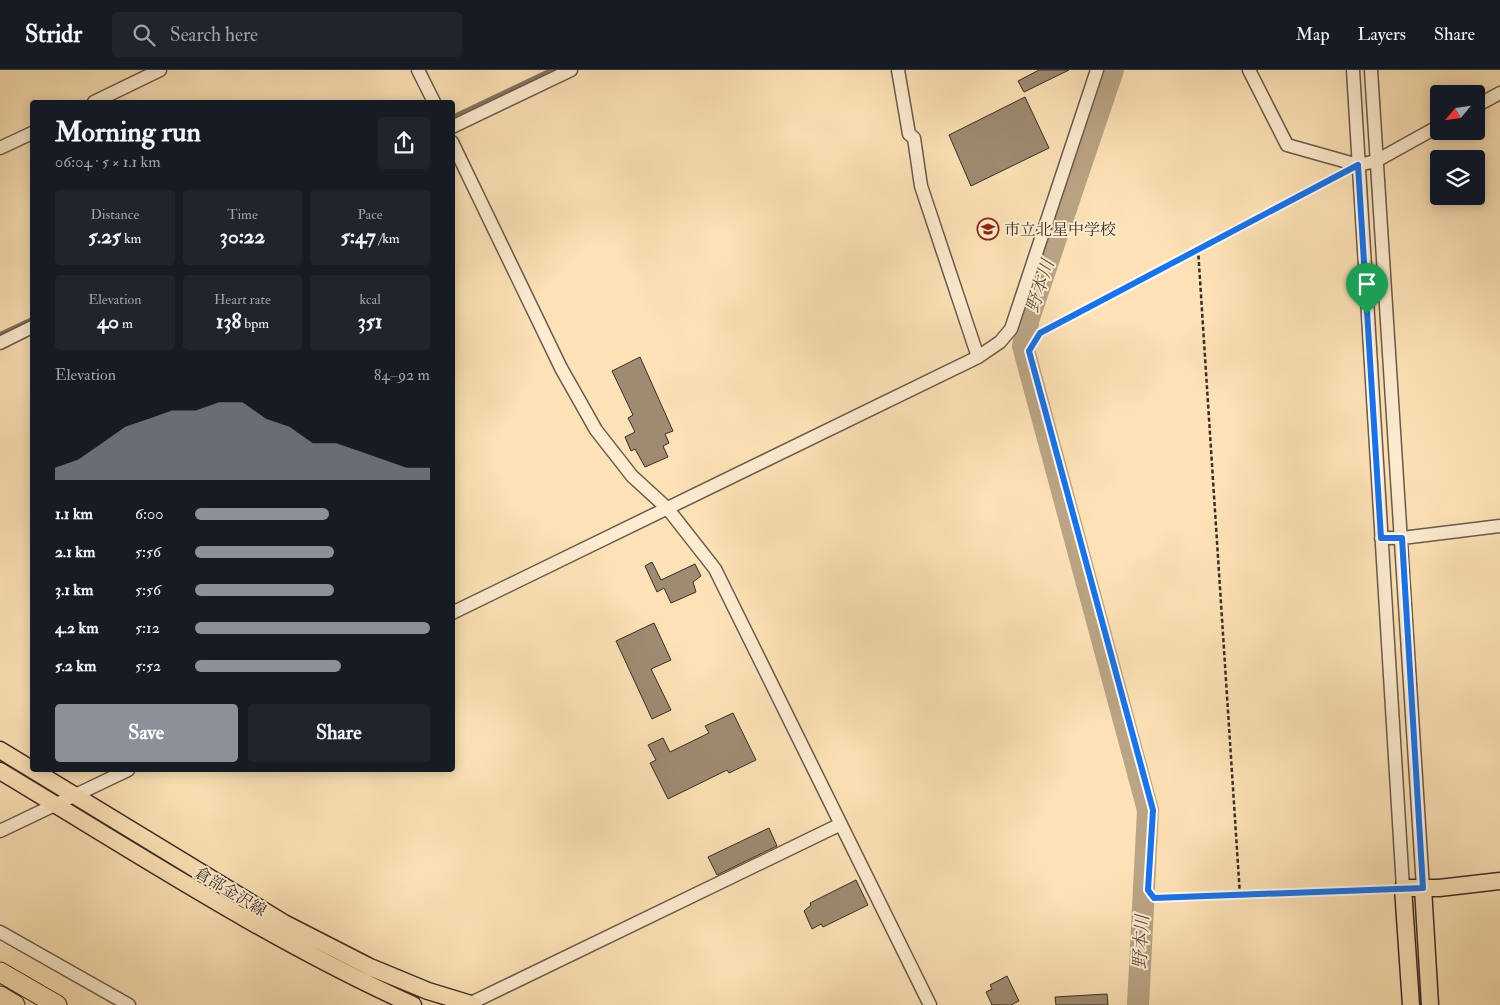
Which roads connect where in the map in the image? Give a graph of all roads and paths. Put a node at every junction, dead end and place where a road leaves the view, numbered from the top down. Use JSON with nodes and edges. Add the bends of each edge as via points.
{"nodes":[{"id":1,"x":160,"y":70,"type":"edge"},
{"id":2,"x":418,"y":70,"type":"edge"},
{"id":3,"x":571,"y":70,"type":"edge"},
{"id":4,"x":898,"y":70,"type":"edge"},
{"id":5,"x":1097,"y":70,"type":"edge"},
{"id":6,"x":1249,"y":70,"type":"edge"},
{"id":7,"x":1353,"y":70,"type":"edge"},
{"id":8,"x":1371,"y":70,"type":"edge"},
{"id":9,"x":1500,"y":92,"type":"edge"},
{"id":10,"x":98,"y":100,"type":"edge"},
{"id":11,"x":433,"y":100,"type":"edge"},
{"id":12,"x":1485,"y":101,"type":"edge"},
{"id":13,"x":455,"y":126,"type":"edge"},
{"id":14,"x":1430,"y":131,"type":"edge"},
{"id":15,"x":30,"y":134,"type":"edge"},
{"id":16,"x":0,"y":148,"type":"edge"},
{"id":17,"x":455,"y":148,"type":"edge"},
{"id":18,"x":1376,"y":161,"type":"junction"},
{"id":19,"x":1358,"y":165,"type":"junction"},
{"id":20,"x":1198,"y":248,"type":"junction"},
{"id":21,"x":30,"y":328,"type":"edge"},
{"id":22,"x":0,"y":343,"type":"edge"},
{"id":23,"x":978,"y":357,"type":"junction"},
{"id":24,"x":668,"y":509,"type":"junction"},
{"id":25,"x":1500,"y":526,"type":"edge"},
{"id":26,"x":1381,"y":538,"type":"junction"},
{"id":27,"x":1402,"y":538,"type":"junction"},
{"id":28,"x":455,"y":612,"type":"edge"},
{"id":29,"x":0,"y":750,"type":"edge"},
{"id":30,"x":30,"y":769,"type":"edge"},
{"id":31,"x":0,"y":771,"type":"edge"},
{"id":32,"x":35,"y":772,"type":"edge"},
{"id":33,"x":124,"y":772,"type":"edge"},
{"id":34,"x":74,"y":796,"type":"junction"},
{"id":35,"x":56,"y":804,"type":"junction"},
{"id":36,"x":841,"y":824,"type":"junction"},
{"id":37,"x":0,"y":831,"type":"edge"},
{"id":38,"x":1500,"y":881,"type":"edge"},
{"id":39,"x":1403,"y":888,"type":"junction"},
{"id":40,"x":1423,"y":888,"type":"junction"},
{"id":41,"x":1240,"y":896,"type":"junction"},
{"id":42,"x":0,"y":932,"type":"edge"},
{"id":43,"x":0,"y":972,"type":"edge"},
{"id":44,"x":0,"y":996,"type":"edge"},
{"id":45,"x":470,"y":1004,"type":"edge"},
{"id":46,"x":15,"y":1005,"type":"edge"},
{"id":47,"x":57,"y":1005,"type":"edge"},
{"id":48,"x":130,"y":1005,"type":"edge"},
{"id":49,"x":413,"y":1005,"type":"edge"},
{"id":50,"x":930,"y":1005,"type":"edge"},
{"id":51,"x":1411,"y":1005,"type":"edge"},
{"id":52,"x":1430,"y":1005,"type":"edge"}],
"edges":[{"from":1,"to":10,"type":"street"},
{"from":2,"to":11,"type":"street"},
{"from":3,"to":13,"type":"street"},
{"from":4,"to":23,"type":"street","via":[[922,186]]},
{"from":5,"to":23,"type":"street","via":[[1010,329],[1000,342]]},
{"from":6,"to":19,"type":"street","via":[[1287,145]]},
{"from":7,"to":19,"type":"street"},
{"from":8,"to":18,"type":"street"},
{"from":9,"to":12,"type":"street"},
{"from":14,"to":18,"type":"street"},
{"from":15,"to":16,"type":"street"},
{"from":17,"to":24,"type":"street","via":[[562,368],[596,430],[632,476]]},
{"from":18,"to":19,"type":"street"},
{"from":18,"to":27,"type":"street"},
{"from":19,"to":20,"type":"path"},
{"from":19,"to":26,"type":"street"},
{"from":20,"to":41,"type":"path"},
{"from":20,"to":41,"type":"path","via":[[1040,333],[1029,351],[1153,810],[1148,890],[1154,898]]},
{"from":21,"to":22,"type":"street"},
{"from":23,"to":24,"type":"street"},
{"from":24,"to":28,"type":"street"},
{"from":24,"to":36,"type":"street","via":[[715,569]]},
{"from":25,"to":27,"type":"street"},
{"from":26,"to":27,"type":"street"},
{"from":26,"to":39,"type":"street"},
{"from":27,"to":40,"type":"street"},
{"from":29,"to":30,"type":"main road","name":"倉部金沢線"},
{"from":31,"to":35,"type":"main road","name":"倉部金沢線"},
{"from":32,"to":34,"type":"main road","name":"倉部金沢線"},
{"from":33,"to":34,"type":"street"},
{"from":34,"to":35,"type":"street"},
{"from":34,"to":45,"type":"main road","name":"倉部金沢線","via":[[284,923],[370,967]]},
{"from":35,"to":37,"type":"street"},
{"from":35,"to":49,"type":"main road","name":"倉部金沢線","via":[[290,944],[365,984]]},
{"from":36,"to":45,"type":"street"},
{"from":36,"to":50,"type":"street"},
{"from":38,"to":40,"type":"main road"},
{"from":39,"to":40,"type":"main road"},
{"from":39,"to":41,"type":"path"},
{"from":39,"to":51,"type":"main road"},
{"from":40,"to":52,"type":"main road"},
{"from":42,"to":48,"type":"street"},
{"from":43,"to":47,"type":"highway"},
{"from":44,"to":46,"type":"highway"}]}
